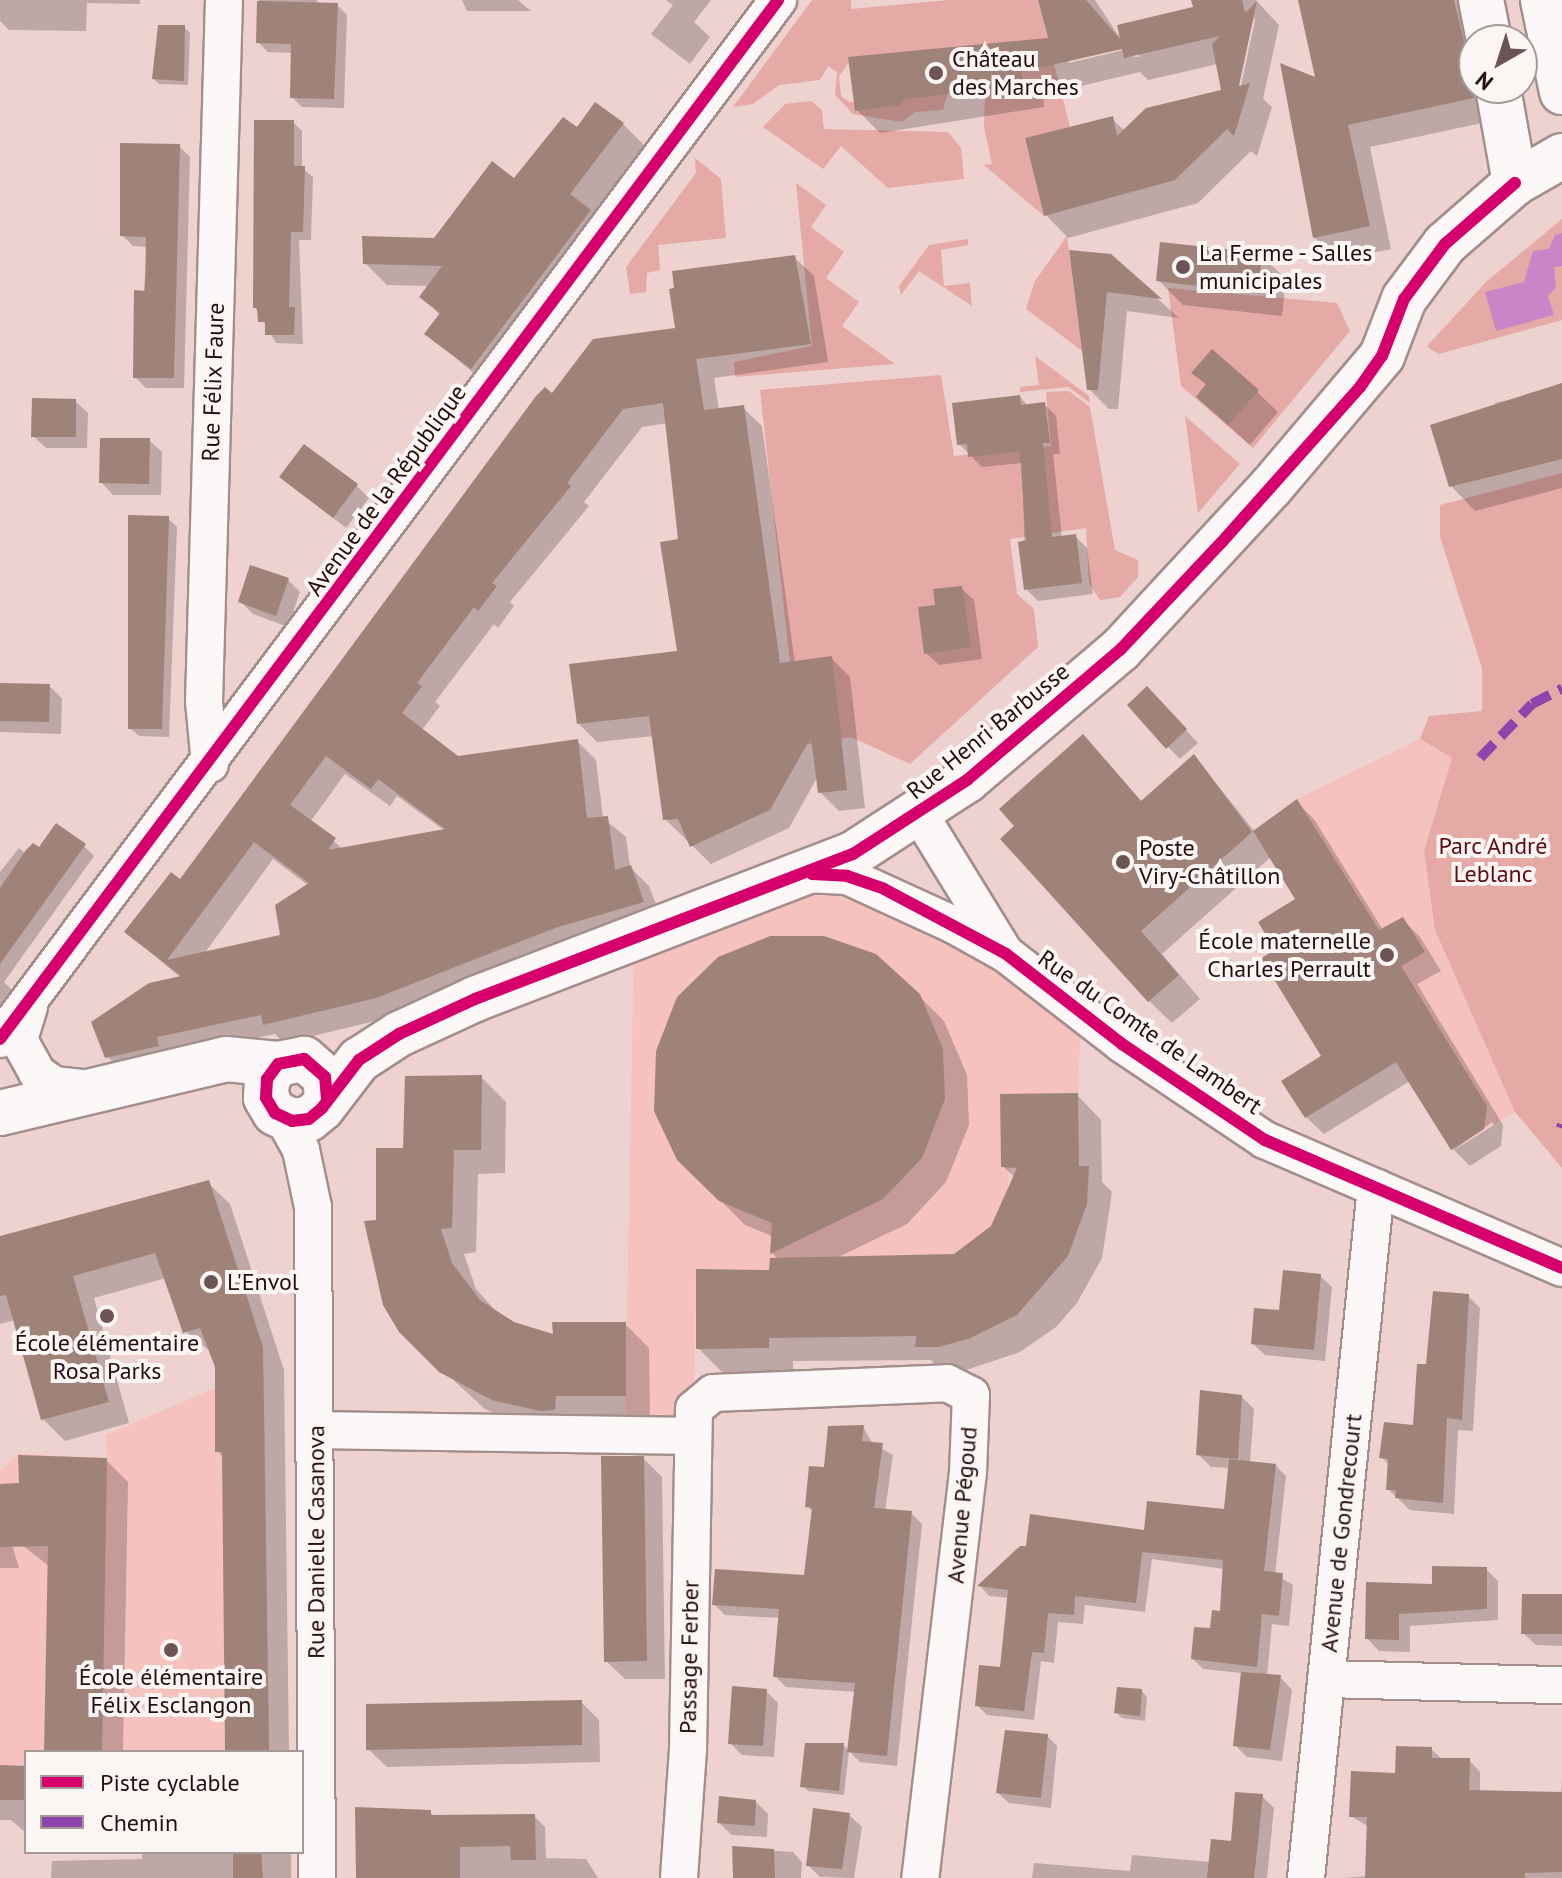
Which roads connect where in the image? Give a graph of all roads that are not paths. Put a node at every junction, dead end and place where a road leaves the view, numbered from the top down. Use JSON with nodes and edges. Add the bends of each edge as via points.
{"nodes":[{"id":1,"x":224,"y":0,"type":"edge"},
{"id":2,"x":778,"y":0,"type":"edge"},
{"id":3,"x":1481,"y":0,"type":"edge"},
{"id":4,"x":1543,"y":0,"type":"edge"},
{"id":5,"x":1486,"y":24,"type":"edge"},
{"id":6,"x":1562,"y":92,"type":"edge"},
{"id":7,"x":1501,"y":104,"type":"edge"},
{"id":8,"x":1562,"y":156,"type":"edge"},
{"id":9,"x":1515,"y":183,"type":"junction"},
{"id":10,"x":210,"y":764,"type":"junction"},
{"id":11,"x":920,"y":815,"type":"junction"},
{"id":12,"x":804,"y":874,"type":"junction"},
{"id":13,"x":1006,"y":954,"type":"junction"},
{"id":14,"x":30,"y":1005,"type":"junction"},
{"id":15,"x":0,"y":1039,"type":"edge"},
{"id":16,"x":99,"y":1089,"type":"junction"},
{"id":17,"x":299,"y":1093,"type":"junction"},
{"id":18,"x":0,"y":1113,"type":"edge"},
{"id":19,"x":1376,"y":1188,"type":"junction"},
{"id":20,"x":1562,"y":1268,"type":"edge"},
{"id":21,"x":316,"y":1430,"type":"junction"},
{"id":22,"x":692,"y":1436,"type":"junction"},
{"id":23,"x":1326,"y":1679,"type":"junction"},
{"id":24,"x":1562,"y":1685,"type":"edge"},
{"id":25,"x":317,"y":1878,"type":"edge"},
{"id":26,"x":679,"y":1878,"type":"edge"},
{"id":27,"x":920,"y":1878,"type":"edge"},
{"id":28,"x":1306,"y":1878,"type":"edge"}],
"edges":[{"from":1,"to":10,"type":"street","name":"Rue Félix Faure","via":[[204,702]]},
{"from":2,"to":10,"type":"street","name":"Avenue de la République"},
{"from":3,"to":5,"type":"street"},
{"from":4,"to":6,"type":"street"},
{"from":7,"to":9,"type":"street"},
{"from":8,"to":9,"type":"street","name":"Rue Henri Barbusse"},
{"from":9,"to":11,"type":"street","name":"Rue Henri Barbusse","via":[[1445,244],[1404,299],[1382,356],[1360,387],[1168,600],[1074,693]]},
{"from":10,"to":14,"type":"street","name":"Avenue de la République"},
{"from":11,"to":12,"type":"street","name":"Rue Henri Barbusse","via":[[853,854]]},
{"from":11,"to":13,"type":"street","name":"Rue du Comte de Lambert"},
{"from":12,"to":13,"type":"street","name":"Rue du Comte de Lambert","via":[[847,876],[884,889]]},
{"from":12,"to":17,"type":"street","name":"Rue Henri Barbusse","via":[[475,999],[376,1046]]},
{"from":13,"to":19,"type":"street","name":"Rue du Comte de Lambert","via":[[1198,1098],[1265,1140]]},
{"from":14,"to":15,"type":"street","name":"Avenue de la République"},
{"from":14,"to":16,"type":"street","via":[[19,1040],[37,1073],[72,1090]]},
{"from":16,"to":17,"type":"street","via":[[226,1059]]},
{"from":16,"to":18,"type":"street"},
{"from":17,"to":21,"type":"street","name":"Rue Danielle Casanova","via":[[301,1150],[313,1207]]},
{"from":19,"to":20,"type":"street","name":"Rue du Comte de Lambert"},
{"from":19,"to":23,"type":"street","name":"Avenue de Gondrecourt"},
{"from":21,"to":22,"type":"street"},
{"from":21,"to":25,"type":"street","name":"Rue Danielle Casanova"},
{"from":22,"to":26,"type":"street","name":"Passage Ferber","via":[[688,1750]]},
{"from":22,"to":27,"type":"street","name":"Avenue Pégoud","via":[[694,1409],[713,1393],[947,1383],[971,1395],[968,1472]]},
{"from":23,"to":24,"type":"street"},
{"from":23,"to":28,"type":"street","name":"Avenue de Gondrecourt"}]}
